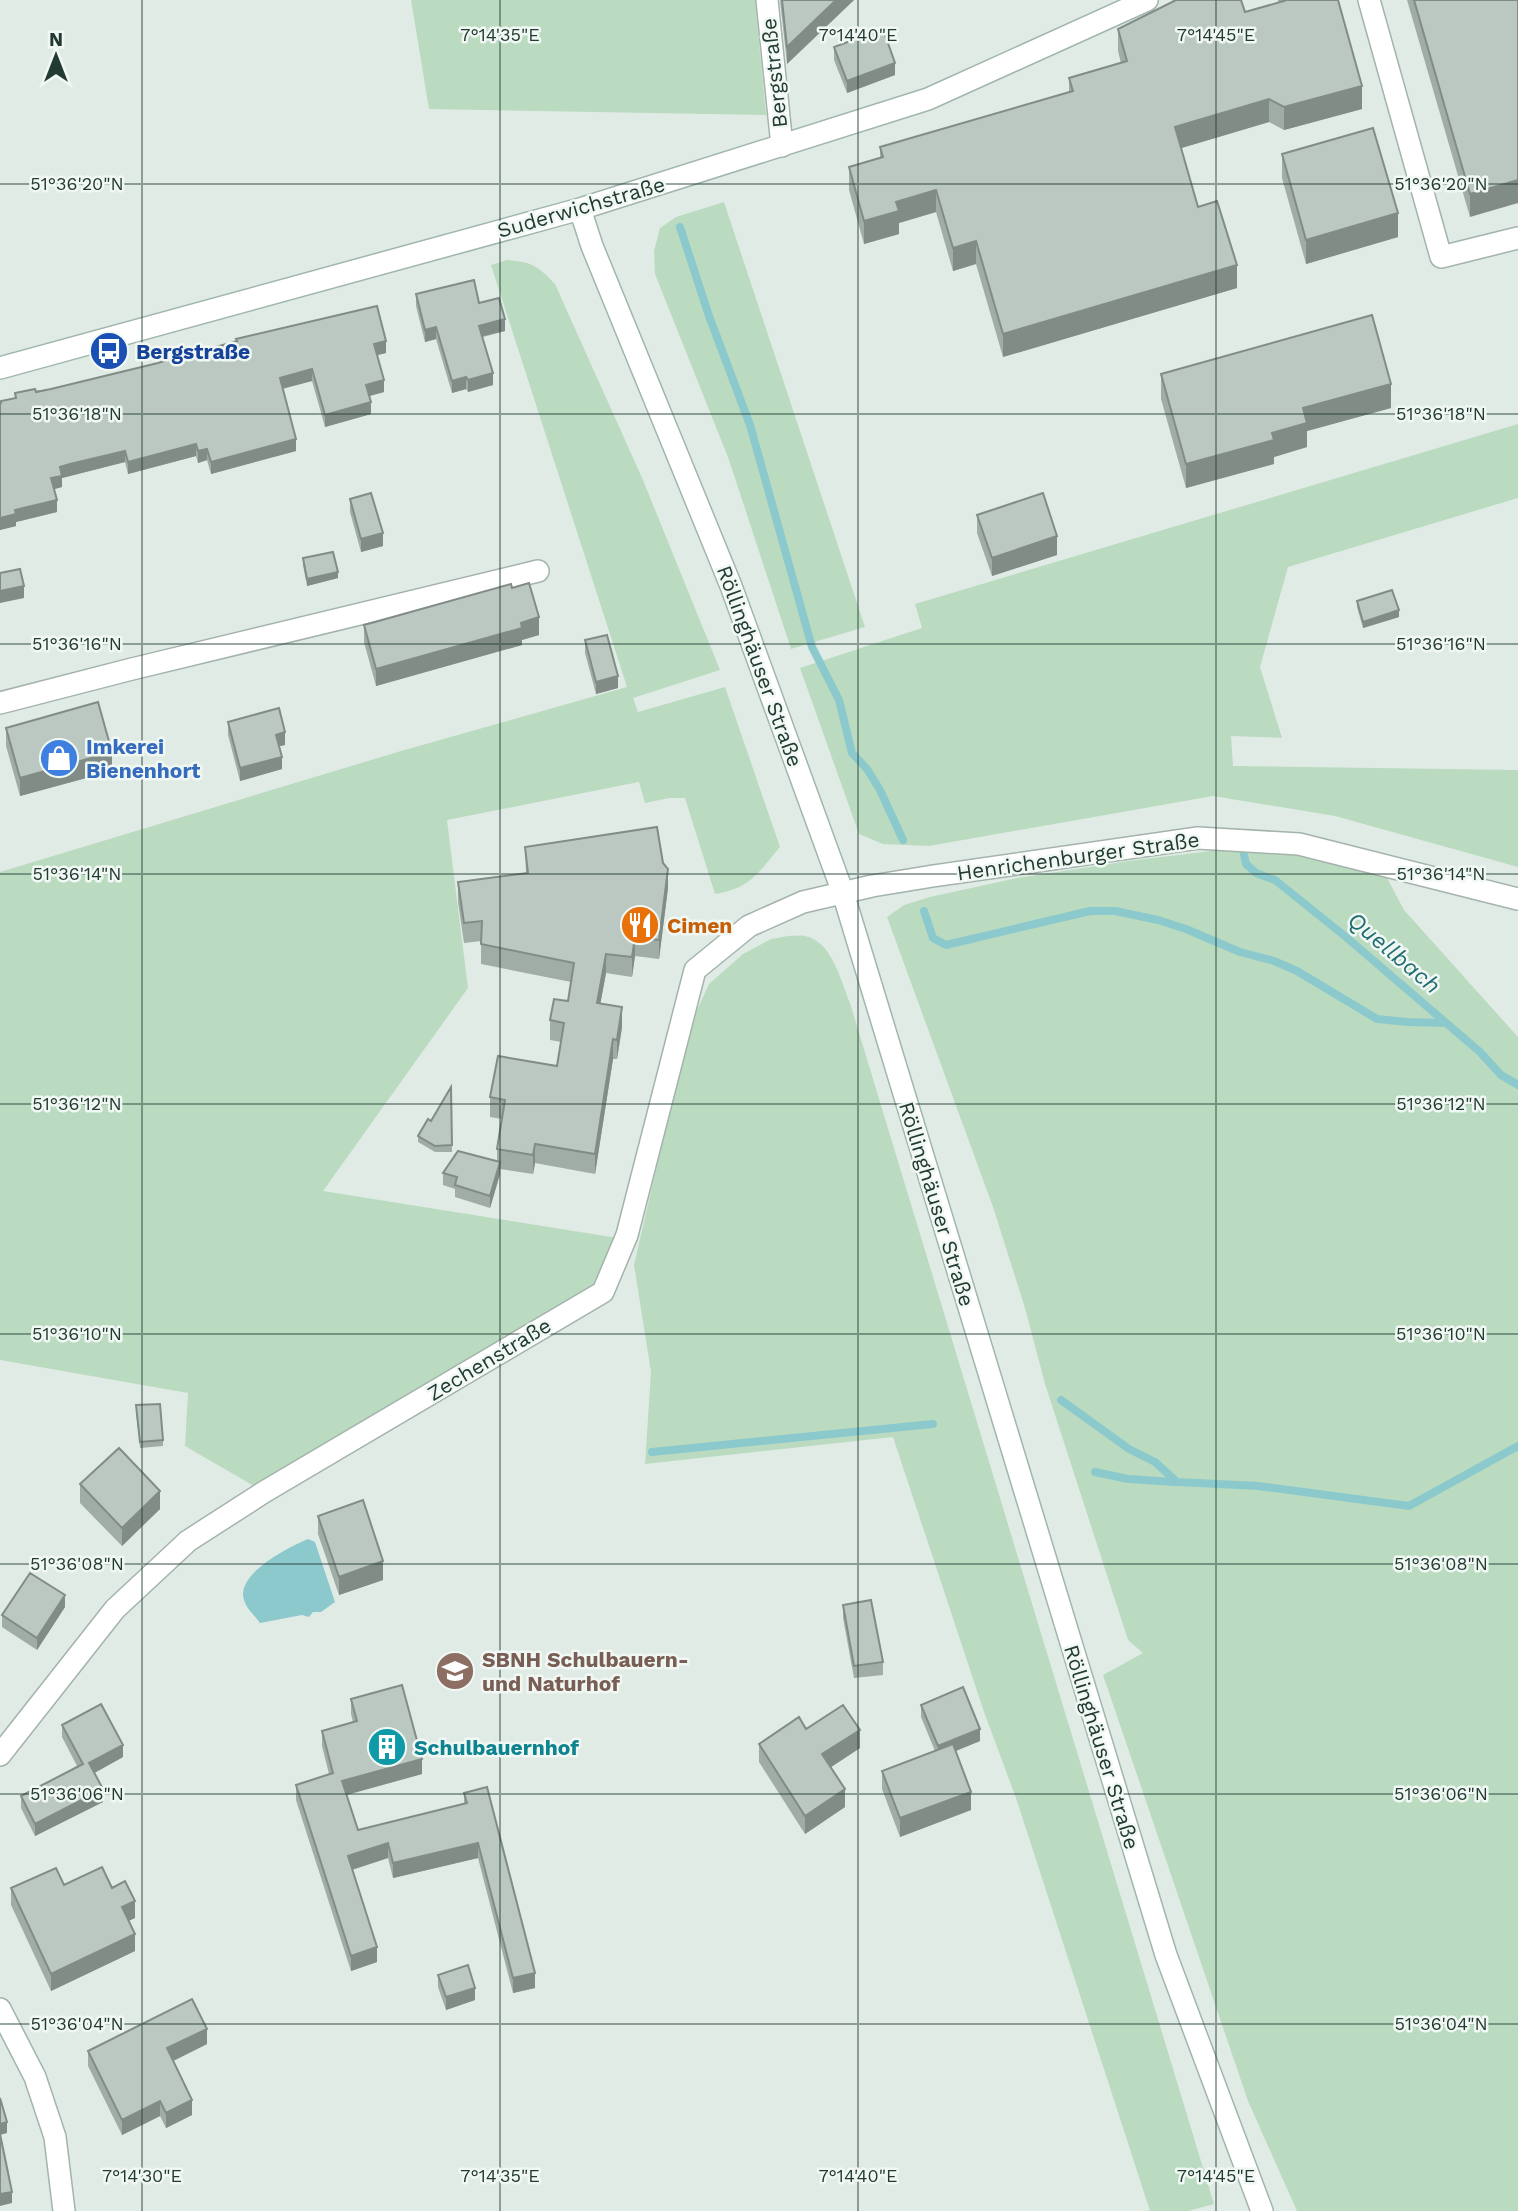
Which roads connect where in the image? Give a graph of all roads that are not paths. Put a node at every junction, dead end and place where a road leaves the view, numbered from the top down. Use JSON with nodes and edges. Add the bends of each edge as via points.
{"nodes":[{"id":1,"x":767,"y":0,"type":"edge"},
{"id":2,"x":1147,"y":0,"type":"edge"},
{"id":3,"x":1369,"y":0,"type":"edge"},
{"id":4,"x":782,"y":146,"type":"junction"},
{"id":5,"x":580,"y":209,"type":"junction"},
{"id":6,"x":1518,"y":238,"type":"edge"},
{"id":7,"x":0,"y":368,"type":"edge"},
{"id":8,"x":538,"y":571,"type":"dead end"},
{"id":9,"x":0,"y":703,"type":"edge"},
{"id":10,"x":843,"y":893,"type":"junction"},
{"id":11,"x":1518,"y":899,"type":"edge"},
{"id":12,"x":0,"y":1755,"type":"edge"},
{"id":13,"x":0,"y":2009,"type":"edge"},
{"id":14,"x":64,"y":2211,"type":"edge"},
{"id":15,"x":1262,"y":2211,"type":"edge"}],
"edges":[{"from":1,"to":4,"type":"main road","name":"Bergstraße"},
{"from":2,"to":4,"type":"main road","name":"Suderwichstraße","via":[[928,99]]},
{"from":3,"to":6,"type":"main road","via":[[1441,257]]},
{"from":4,"to":5,"type":"main road","name":"Suderwichstraße"},
{"from":5,"to":7,"type":"main road","name":"Suderwichstraße"},
{"from":5,"to":10,"type":"main road","name":"Röllinghäuser Straße","via":[[732,586]]},
{"from":8,"to":9,"type":"main road"},
{"from":10,"to":11,"type":"main road","name":"Henrichenburger Straße","via":[[1198,838],[1299,844]]},
{"from":10,"to":12,"type":"main road","name":"Zechenstraße","via":[[803,902],[749,926],[695,970],[627,1235],[603,1292],[188,1541],[115,1609]]},
{"from":10,"to":15,"type":"main road","name":"Röllinghäuser Straße","via":[[1166,1955]]},
{"from":13,"to":14,"type":"main road","via":[[35,2077],[55,2137]]}]}
